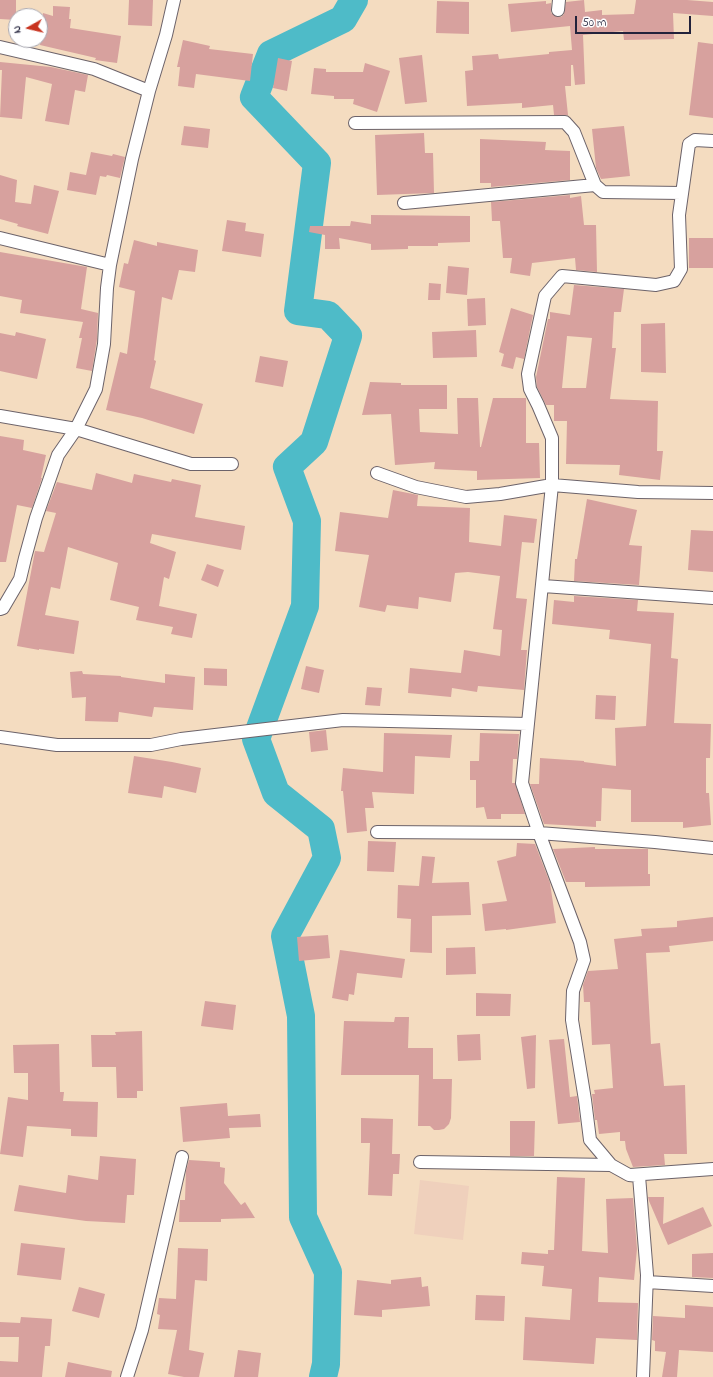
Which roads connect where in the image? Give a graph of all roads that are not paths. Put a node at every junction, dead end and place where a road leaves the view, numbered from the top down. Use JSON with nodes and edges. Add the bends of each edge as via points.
{"nodes":[{"id":1,"x":174,"y":0,"type":"edge"},
{"id":2,"x":0,"y":47,"type":"edge"},
{"id":3,"x":149,"y":91,"type":"junction"},
{"id":4,"x":355,"y":123,"type":"dead end"},
{"id":5,"x":713,"y":142,"type":"edge"},
{"id":6,"x":595,"y":185,"type":"junction"},
{"id":7,"x":682,"y":193,"type":"junction"},
{"id":8,"x":404,"y":203,"type":"dead end"},
{"id":9,"x":0,"y":238,"type":"edge"},
{"id":10,"x":110,"y":265,"type":"junction"},
{"id":11,"x":0,"y":416,"type":"edge"},
{"id":12,"x":76,"y":429,"type":"junction"},
{"id":13,"x":232,"y":464,"type":"dead end"},
{"id":14,"x":377,"y":473,"type":"dead end"},
{"id":15,"x":552,"y":485,"type":"junction"},
{"id":16,"x":713,"y":493,"type":"edge"},
{"id":17,"x":542,"y":586,"type":"junction"},
{"id":18,"x":713,"y":598,"type":"edge"},
{"id":19,"x":0,"y":609,"type":"edge"},
{"id":20,"x":528,"y":724,"type":"junction"},
{"id":21,"x":0,"y":737,"type":"edge"},
{"id":22,"x":377,"y":832,"type":"dead end"},
{"id":23,"x":539,"y":833,"type":"junction"},
{"id":24,"x":713,"y":848,"type":"edge"},
{"id":25,"x":182,"y":1157,"type":"dead end"},
{"id":26,"x":420,"y":1162,"type":"dead end"},
{"id":27,"x":611,"y":1165,"type":"junction"},
{"id":28,"x":713,"y":1169,"type":"edge"},
{"id":29,"x":630,"y":1175,"type":"junction"},
{"id":30,"x":647,"y":1282,"type":"junction"},
{"id":31,"x":713,"y":1286,"type":"edge"},
{"id":32,"x":127,"y":1377,"type":"edge"},
{"id":33,"x":643,"y":1377,"type":"edge"}],
"edges":[{"from":1,"to":3,"type":"street"},
{"from":2,"to":3,"type":"street","via":[[94,69]]},
{"from":3,"to":10,"type":"street"},
{"from":4,"to":6,"type":"street","via":[[564,122],[574,132]]},
{"from":5,"to":7,"type":"street","via":[[695,140],[689,144]]},
{"from":6,"to":7,"type":"street","via":[[604,192]]},
{"from":6,"to":8,"type":"street"},
{"from":7,"to":15,"type":"street","via":[[679,215],[681,270],[674,281],[656,285],[562,276],[545,296],[528,374],[530,389],[552,438]]},
{"from":9,"to":10,"type":"street"},
{"from":10,"to":12,"type":"street","via":[[104,344],[96,389]]},
{"from":11,"to":12,"type":"street"},
{"from":12,"to":13,"type":"street","via":[[191,464]]},
{"from":12,"to":19,"type":"street","via":[[58,455],[36,518],[20,579]]},
{"from":14,"to":15,"type":"street","via":[[416,487],[466,497]]},
{"from":15,"to":16,"type":"street","via":[[638,492]]},
{"from":15,"to":17,"type":"street"},
{"from":17,"to":18,"type":"street"},
{"from":17,"to":20,"type":"street"},
{"from":20,"to":21,"type":"street","via":[[343,720],[181,739],[151,745],[57,745]]},
{"from":20,"to":23,"type":"street","via":[[522,784]]},
{"from":22,"to":23,"type":"street"},
{"from":23,"to":24,"type":"street"},
{"from":23,"to":27,"type":"street","via":[[580,942],[584,960],[573,991],[572,1020],[590,1140]]},
{"from":25,"to":32,"type":"street","via":[[142,1330]]},
{"from":26,"to":27,"type":"street"},
{"from":27,"to":29,"type":"street"},
{"from":28,"to":29,"type":"street"},
{"from":29,"to":30,"type":"street","via":[[639,1176]]},
{"from":30,"to":31,"type":"street"},
{"from":30,"to":33,"type":"street"}]}
